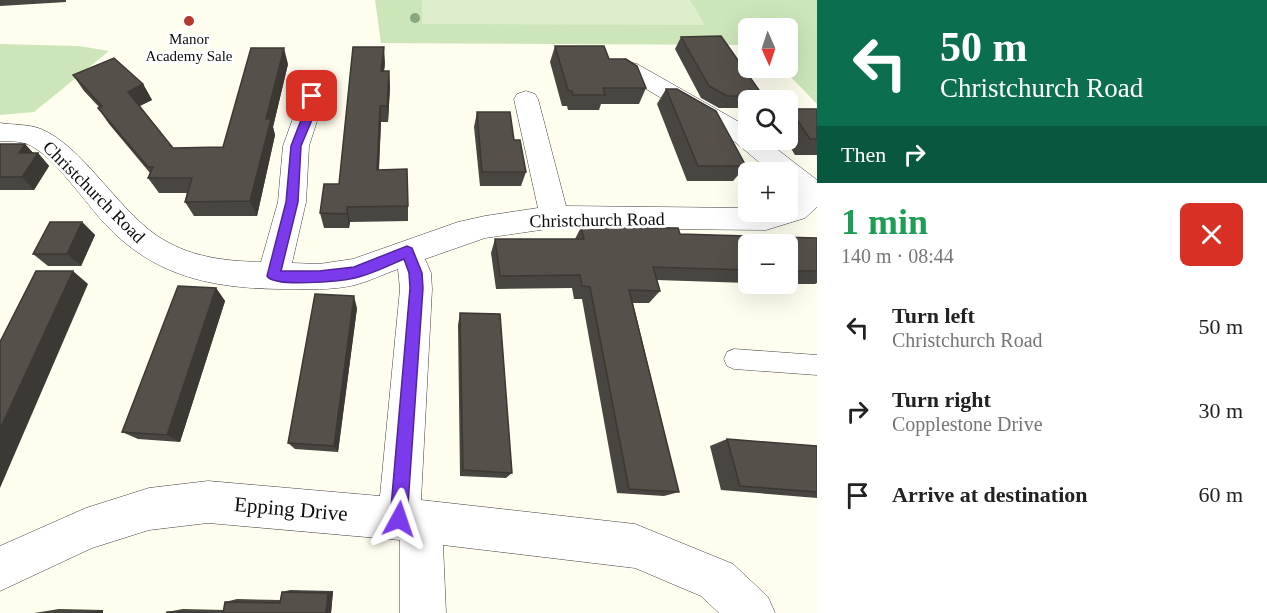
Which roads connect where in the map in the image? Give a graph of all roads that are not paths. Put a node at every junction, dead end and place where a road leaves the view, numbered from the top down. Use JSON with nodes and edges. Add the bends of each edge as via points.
{"nodes":[{"id":1,"x":629,"y":69,"type":"edge"},
{"id":2,"x":313,"y":96,"type":"dead end"},
{"id":3,"x":526,"y":99,"type":"dead end"},
{"id":4,"x":0,"y":132,"type":"edge"},
{"id":5,"x":815,"y":195,"type":"edge"},
{"id":6,"x":554,"y":217,"type":"junction"},
{"id":7,"x":407,"y":252,"type":"junction"},
{"id":8,"x":273,"y":276,"type":"junction"},
{"id":9,"x":734,"y":358,"type":"dead end"},
{"id":10,"x":817,"y":365,"type":"edge"},
{"id":11,"x":410,"y":521,"type":"junction"},
{"id":12,"x":0,"y":569,"type":"edge"},
{"id":13,"x":423,"y":613,"type":"edge"},
{"id":14,"x":752,"y":613,"type":"edge"}],
"edges":[{"from":1,"to":5,"type":"street","via":[[744,136]]},
{"from":2,"to":8,"type":"street","via":[[296,146],[292,202]]},
{"from":3,"to":6,"type":"street"},
{"from":4,"to":8,"type":"street","name":"Christchurch Road","via":[[31,135],[51,145],[117,218],[145,243],[170,257],[226,274]]},
{"from":5,"to":6,"type":"street","name":"Christchurch Road","via":[[795,210],[766,219]]},
{"from":6,"to":7,"type":"street","name":"Christchurch Road","via":[[485,227]]},
{"from":7,"to":8,"type":"street","name":"Christchurch Road","via":[[354,273]]},
{"from":7,"to":11,"type":"street","via":[[416,288]]},
{"from":9,"to":10,"type":"lane"},
{"from":11,"to":12,"type":"street","name":"Epping Drive","via":[[208,502],[174,504],[86,529]]},
{"from":11,"to":13,"type":"street"},
{"from":11,"to":14,"type":"street","name":"Epping Drive","via":[[635,546],[717,580]]}]}
